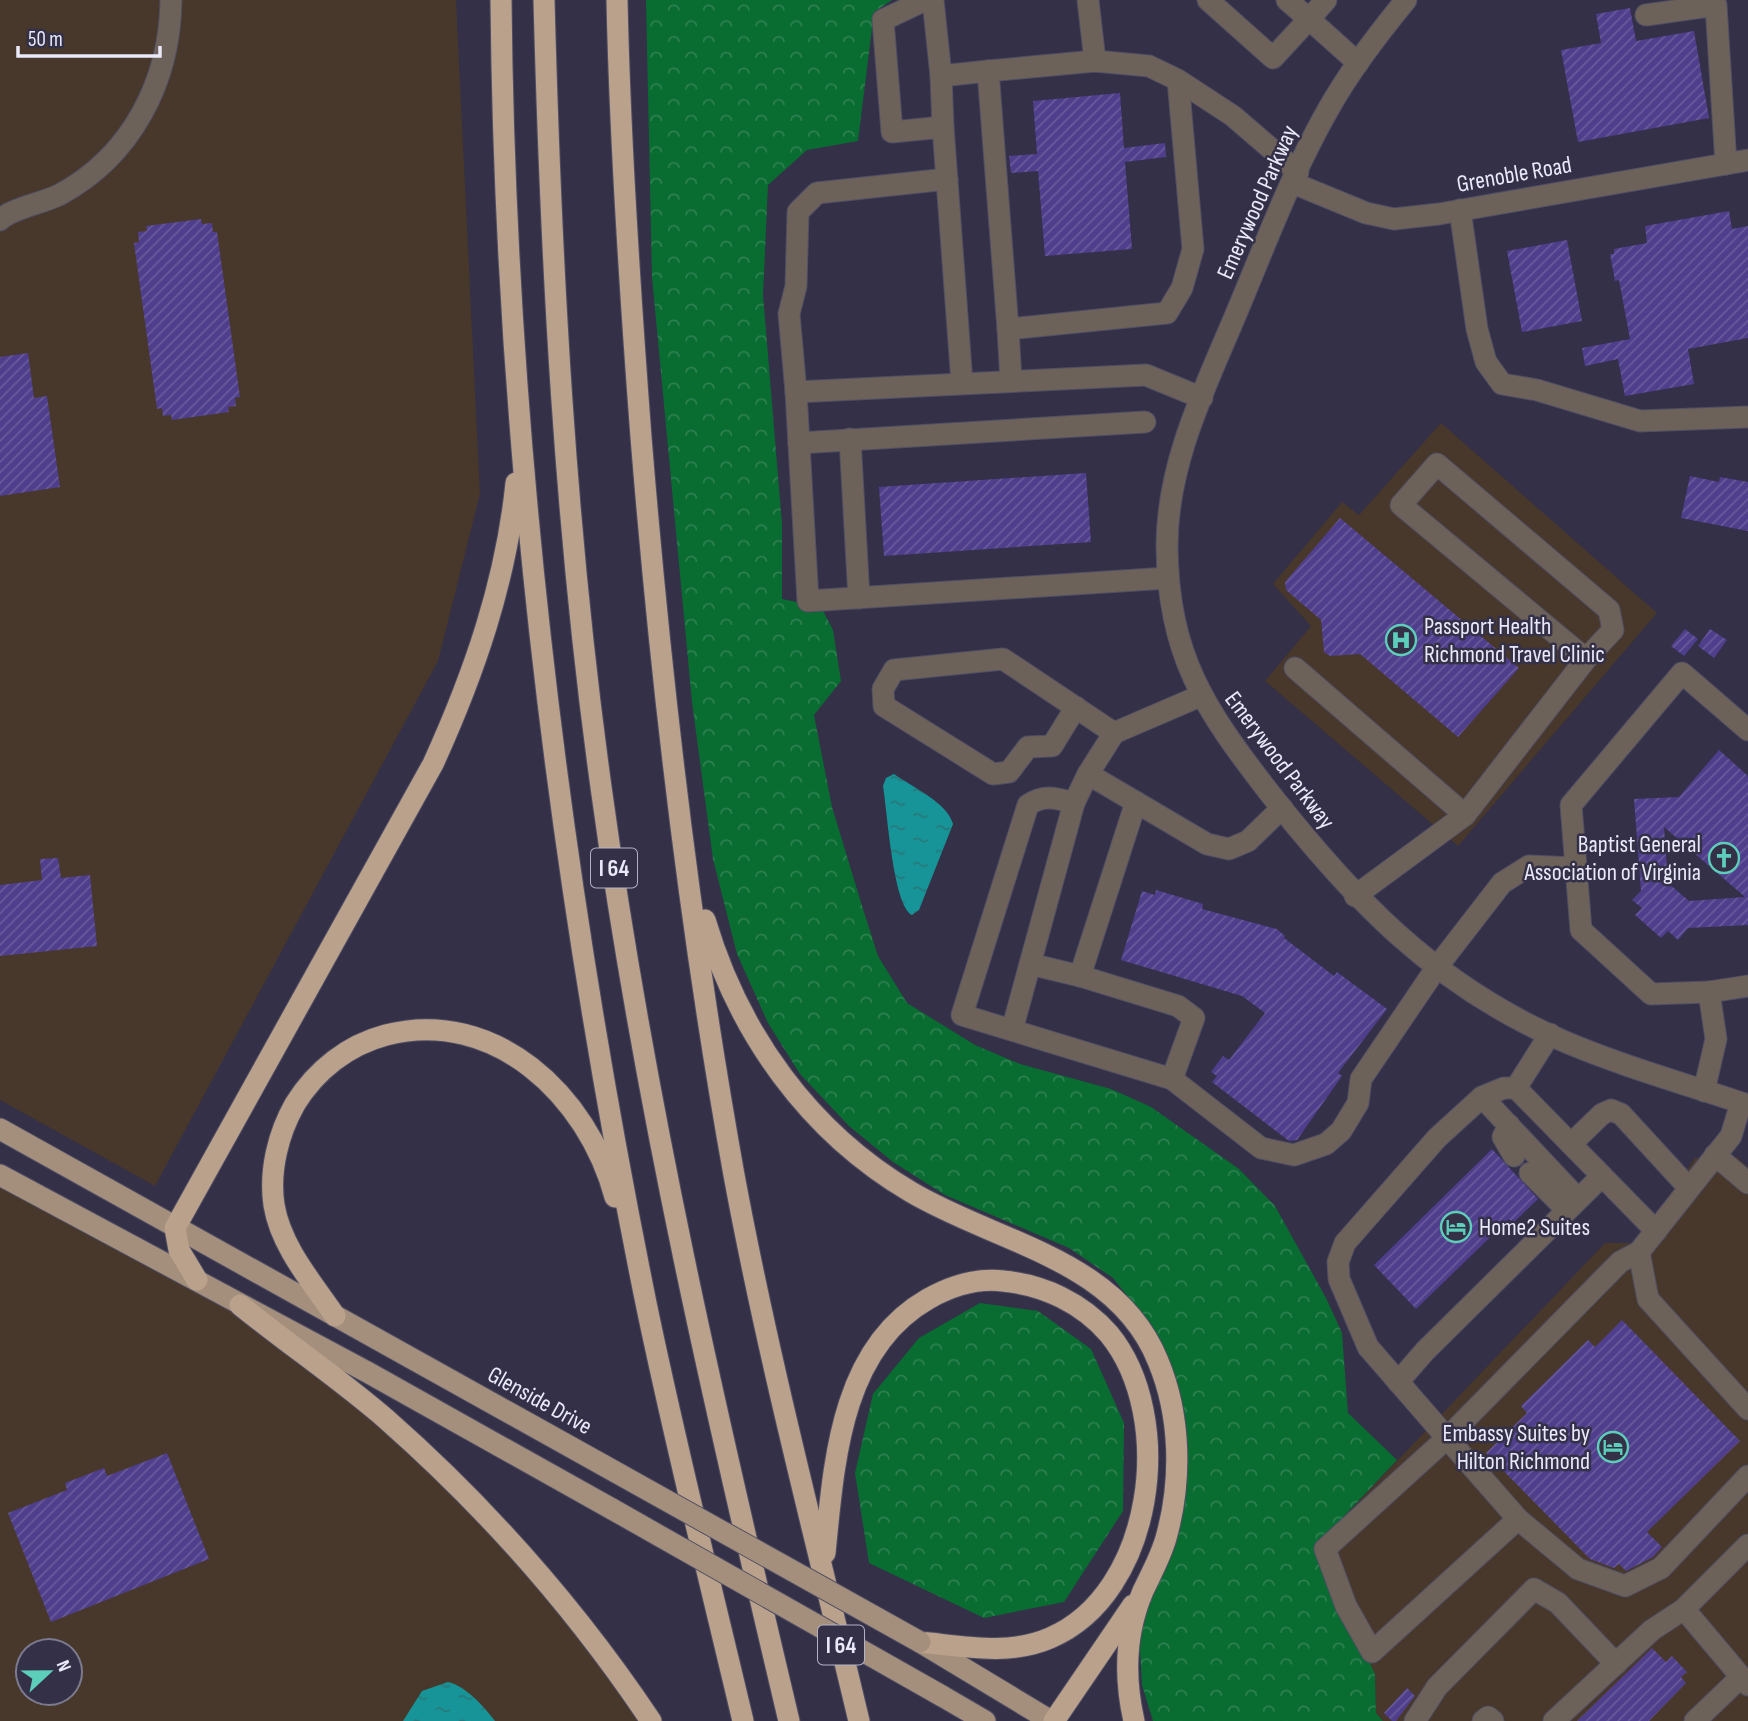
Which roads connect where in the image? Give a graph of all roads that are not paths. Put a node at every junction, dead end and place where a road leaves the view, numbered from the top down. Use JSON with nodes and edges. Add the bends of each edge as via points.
{"nodes":[{"id":1,"x":171,"y":0,"type":"edge"},
{"id":2,"x":501,"y":0,"type":"edge"},
{"id":3,"x":544,"y":0,"type":"edge"},
{"id":4,"x":617,"y":0,"type":"edge"},
{"id":5,"x":925,"y":0,"type":"edge"},
{"id":6,"x":933,"y":0,"type":"edge"},
{"id":7,"x":1088,"y":0,"type":"edge"},
{"id":8,"x":1208,"y":0,"type":"edge"},
{"id":9,"x":1287,"y":0,"type":"edge"},
{"id":10,"x":1326,"y":0,"type":"edge"},
{"id":11,"x":1406,"y":0,"type":"edge"},
{"id":12,"x":1646,"y":15,"type":"dead end"},
{"id":13,"x":1309,"y":19,"type":"junction"},
{"id":14,"x":1095,"y":61,"type":"junction"},
{"id":15,"x":1358,"y":63,"type":"junction"},
{"id":16,"x":988,"y":71,"type":"junction"},
{"id":17,"x":941,"y":76,"type":"junction"},
{"id":18,"x":1178,"y":79,"type":"junction"},
{"id":19,"x":943,"y":127,"type":"junction"},
{"id":20,"x":1748,"y":160,"type":"edge"},
{"id":21,"x":1726,"y":164,"type":"junction"},
{"id":22,"x":1296,"y":178,"type":"junction"},
{"id":23,"x":947,"y":179,"type":"junction"},
{"id":24,"x":1460,"y":210,"type":"junction"},
{"id":25,"x":2,"y":216,"type":"edge"},
{"id":26,"x":1008,"y":329,"type":"junction"},
{"id":27,"x":1011,"y":381,"type":"junction"},
{"id":28,"x":962,"y":383,"type":"junction"},
{"id":29,"x":796,"y":392,"type":"junction"},
{"id":30,"x":1202,"y":398,"type":"junction"},
{"id":31,"x":1748,"y":417,"type":"edge"},
{"id":32,"x":1145,"y":422,"type":"dead end"},
{"id":33,"x":521,"y":432,"type":"junction"},
{"id":34,"x":850,"y":439,"type":"junction"},
{"id":35,"x":799,"y":443,"type":"junction"},
{"id":36,"x":1168,"y":578,"type":"junction"},
{"id":37,"x":859,"y":598,"type":"junction"},
{"id":38,"x":1586,"y":659,"type":"junction"},
{"id":39,"x":1295,"y":668,"type":"dead end"},
{"id":40,"x":1200,"y":696,"type":"junction"},
{"id":41,"x":1076,"y":707,"type":"junction"},
{"id":42,"x":1748,"y":730,"type":"edge"},
{"id":43,"x":1114,"y":733,"type":"junction"},
{"id":44,"x":1088,"y":774,"type":"junction"},
{"id":45,"x":1074,"y":803,"type":"junction"},
{"id":46,"x":1136,"y":803,"type":"junction"},
{"id":47,"x":1282,"y":808,"type":"junction"},
{"id":48,"x":1465,"y":815,"type":"junction"},
{"id":49,"x":684,"y":851,"type":"junction"},
{"id":50,"x":1576,"y":868,"type":"junction"},
{"id":51,"x":1355,"y":896,"type":"junction"},
{"id":52,"x":1030,"y":964,"type":"junction"},
{"id":53,"x":1437,"y":967,"type":"junction"},
{"id":54,"x":1080,"y":976,"type":"junction"},
{"id":55,"x":1748,"y":986,"type":"edge"},
{"id":56,"x":1709,"y":992,"type":"junction"},
{"id":57,"x":1012,"y":1030,"type":"junction"},
{"id":58,"x":1550,"y":1034,"type":"junction"},
{"id":59,"x":1172,"y":1079,"type":"junction"},
{"id":60,"x":1516,"y":1088,"type":"junction"},
{"id":61,"x":1704,"y":1091,"type":"junction"},
{"id":62,"x":1482,"y":1097,"type":"junction"},
{"id":63,"x":1745,"y":1104,"type":"edge"},
{"id":64,"x":1508,"y":1125,"type":"junction"},
{"id":65,"x":0,"y":1129,"type":"edge"},
{"id":66,"x":1571,"y":1144,"type":"junction"},
{"id":67,"x":1715,"y":1155,"type":"junction"},
{"id":68,"x":1514,"y":1156,"type":"dead end"},
{"id":69,"x":1530,"y":1173,"type":"dead end"},
{"id":70,"x":0,"y":1175,"type":"edge"},
{"id":71,"x":1602,"y":1175,"type":"junction"},
{"id":72,"x":1748,"y":1183,"type":"edge"},
{"id":73,"x":1689,"y":1188,"type":"junction"},
{"id":74,"x":1573,"y":1205,"type":"junction"},
{"id":75,"x":174,"y":1228,"type":"junction"},
{"id":76,"x":1656,"y":1231,"type":"junction"},
{"id":77,"x":1639,"y":1252,"type":"junction"},
{"id":78,"x":197,"y":1280,"type":"junction"},
{"id":79,"x":646,"y":1303,"type":"junction"},
{"id":80,"x":240,"y":1305,"type":"junction"},
{"id":81,"x":335,"y":1316,"type":"junction"},
{"id":82,"x":1398,"y":1382,"type":"junction"},
{"id":83,"x":1748,"y":1409,"type":"edge"},
{"id":84,"x":1447,"y":1438,"type":"junction"},
{"id":85,"x":1748,"y":1476,"type":"edge"},
{"id":86,"x":1518,"y":1519,"type":"junction"},
{"id":87,"x":1748,"y":1545,"type":"edge"},
{"id":88,"x":823,"y":1569,"type":"junction"},
{"id":89,"x":1143,"y":1592,"type":"junction"},
{"id":90,"x":1684,"y":1609,"type":"junction"},
{"id":91,"x":920,"y":1642,"type":"junction"},
{"id":92,"x":1616,"y":1664,"type":"junction"},
{"id":93,"x":1744,"y":1681,"type":"edge"},
{"id":94,"x":651,"y":1721,"type":"edge"},
{"id":95,"x":743,"y":1721,"type":"edge"},
{"id":96,"x":789,"y":1721,"type":"edge"},
{"id":97,"x":859,"y":1721,"type":"edge"},
{"id":98,"x":985,"y":1721,"type":"edge"},
{"id":99,"x":1053,"y":1721,"type":"edge"},
{"id":100,"x":1133,"y":1721,"type":"edge"},
{"id":101,"x":1415,"y":1721,"type":"edge"},
{"id":102,"x":1483,"y":1721,"type":"edge"},
{"id":103,"x":1493,"y":1721,"type":"edge"},
{"id":104,"x":1554,"y":1721,"type":"edge"},
{"id":105,"x":1695,"y":1721,"type":"edge"}],
"edges":[{"from":1,"to":25,"type":"street","via":[[167,50],[158,82],[123,143],[60,194]]},
{"from":2,"to":33,"type":"highway"},
{"from":3,"to":96,"type":"highway","number":"I 64","via":[[549,175],[566,450],[602,794],[664,1166],[698,1333]]},
{"from":4,"to":49,"type":"highway","number":"I 64","via":[[643,463]]},
{"from":5,"to":19,"type":"street","via":[[883,20],[892,132]]},
{"from":6,"to":17,"type":"street"},
{"from":7,"to":14,"type":"street"},
{"from":8,"to":13,"type":"street","via":[[1273,58]]},
{"from":9,"to":13,"type":"street"},
{"from":10,"to":13,"type":"street"},
{"from":11,"to":15,"type":"street","name":"Emerywood Parkway"},
{"from":12,"to":21,"type":"street","via":[[1716,5]]},
{"from":13,"to":15,"type":"street"},
{"from":14,"to":16,"type":"street","name":"Grenoble Road"},
{"from":14,"to":18,"type":"street","name":"Grenoble Road","via":[[1149,66]]},
{"from":15,"to":22,"type":"street","name":"Emerywood Parkway","via":[[1328,108]]},
{"from":16,"to":17,"type":"street","name":"Grenoble Road"},
{"from":16,"to":26,"type":"street"},
{"from":17,"to":19,"type":"street"},
{"from":18,"to":22,"type":"street","name":"Grenoble Road","via":[[1233,116]]},
{"from":18,"to":26,"type":"street","via":[[1193,249],[1182,288],[1167,313]]},
{"from":19,"to":23,"type":"street"},
{"from":20,"to":21,"type":"street","name":"Grenoble Road"},
{"from":21,"to":24,"type":"street","name":"Grenoble Road"},
{"from":22,"to":24,"type":"street","name":"Grenoble Road","via":[[1366,213],[1394,219]]},
{"from":22,"to":30,"type":"street","name":"Emerywood Parkway"},
{"from":23,"to":28,"type":"street"},
{"from":23,"to":29,"type":"street","via":[[817,193],[798,212],[796,286],[789,314]]},
{"from":24,"to":31,"type":"street","via":[[1477,330],[1486,362],[1502,384],[1640,421]]},
{"from":26,"to":27,"type":"street"},
{"from":27,"to":28,"type":"street"},
{"from":27,"to":30,"type":"street","via":[[1146,375]]},
{"from":28,"to":29,"type":"street"},
{"from":29,"to":35,"type":"street"},
{"from":30,"to":36,"type":"street","name":"Emerywood Parkway","via":[[1176,471],[1167,542]]},
{"from":32,"to":34,"type":"street"},
{"from":33,"to":75,"type":"highway","via":[[502,574],[461,702],[407,814]]},
{"from":33,"to":79,"type":"highway","via":[[545,682],[568,856]]},
{"from":34,"to":35,"type":"street"},
{"from":34,"to":37,"type":"street"},
{"from":35,"to":37,"type":"street","via":[[808,601]]},
{"from":36,"to":37,"type":"street"},
{"from":36,"to":40,"type":"street","name":"Emerywood Parkway","via":[[1174,625]]},
{"from":38,"to":38,"type":"street","via":[[1401,505],[1437,464],[1609,610],[1613,630]]},
{"from":38,"to":48,"type":"street"},
{"from":39,"to":48,"type":"street"},
{"from":40,"to":43,"type":"street"},
{"from":40,"to":47,"type":"street","name":"Emerywood Parkway"},
{"from":41,"to":41,"type":"street","via":[[1003,659],[894,670],[883,689],[884,706],[993,774],[1009,772],[1028,747],[1052,746]]},
{"from":41,"to":43,"type":"street"},
{"from":42,"to":50,"type":"street","via":[[1682,673],[1571,805]]},
{"from":43,"to":44,"type":"street"},
{"from":44,"to":45,"type":"street"},
{"from":44,"to":46,"type":"street"},
{"from":45,"to":52,"type":"street"},
{"from":45,"to":57,"type":"street","via":[[1051,796],[1028,805],[962,1015]]},
{"from":46,"to":47,"type":"street","via":[[1207,844],[1228,849],[1248,841]]},
{"from":46,"to":54,"type":"street"},
{"from":47,"to":51,"type":"street","name":"Emerywood Parkway"},
{"from":48,"to":51,"type":"street"},
{"from":49,"to":88,"type":"highway","number":"I 64","via":[[735,1180]]},
{"from":49,"to":89,"type":"highway","via":[[713,945],[741,1009],[773,1064],[817,1120],[851,1151],[912,1193],[1084,1273],[1121,1303],[1147,1336],[1169,1395],[1177,1475],[1166,1539]]},
{"from":50,"to":53,"type":"street","via":[[1529,866],[1502,883]]},
{"from":50,"to":56,"type":"street","via":[[1581,930],[1651,993]]},
{"from":51,"to":53,"type":"street","name":"Emerywood Parkway"},
{"from":52,"to":54,"type":"street"},
{"from":52,"to":57,"type":"street"},
{"from":53,"to":58,"type":"street","name":"Emerywood Parkway","via":[[1472,992]]},
{"from":53,"to":59,"type":"street","via":[[1361,1079],[1358,1103],[1341,1131],[1326,1144],[1294,1155],[1261,1147]]},
{"from":54,"to":59,"type":"street","via":[[1178,1006],[1194,1018]]},
{"from":55,"to":56,"type":"street"},
{"from":56,"to":61,"type":"street","via":[[1716,1039]]},
{"from":57,"to":59,"type":"street"},
{"from":58,"to":60,"type":"street"},
{"from":58,"to":61,"type":"street","name":"Emerywood Parkway"},
{"from":60,"to":62,"type":"street"},
{"from":60,"to":66,"type":"street"},
{"from":61,"to":63,"type":"street","name":"Emerywood Parkway"},
{"from":62,"to":64,"type":"street"},
{"from":62,"to":82,"type":"street","via":[[1399,1178],[1345,1243],[1338,1262],[1339,1279],[1368,1347]]},
{"from":63,"to":67,"type":"street","via":[[1731,1136]]},
{"from":64,"to":68,"type":"street","via":[[1503,1137]]},
{"from":64,"to":74,"type":"street"},
{"from":65,"to":75,"type":"main road","name":"Glenside Drive"},
{"from":66,"to":71,"type":"street"},
{"from":66,"to":73,"type":"street","via":[[1611,1110],[1621,1114]]},
{"from":67,"to":72,"type":"street"},
{"from":67,"to":73,"type":"street"},
{"from":69,"to":74,"type":"street"},
{"from":70,"to":78,"type":"main road"},
{"from":71,"to":74,"type":"street"},
{"from":71,"to":76,"type":"street"},
{"from":73,"to":76,"type":"street"},
{"from":74,"to":82,"type":"street"},
{"from":75,"to":78,"type":"highway","via":[[179,1250]]},
{"from":75,"to":81,"type":"main road","name":"Glenside Drive"},
{"from":76,"to":77,"type":"street"},
{"from":77,"to":83,"type":"street","via":[[1648,1299]]},
{"from":77,"to":84,"type":"street","via":[[1620,1262]]},
{"from":78,"to":80,"type":"main road"},
{"from":79,"to":81,"type":"highway","via":[[604,1166],[558,1091],[521,1058],[481,1037],[418,1030],[379,1037],[327,1065],[301,1095],[280,1139],[273,1179],[280,1228]]},
{"from":79,"to":95,"type":"highway"},
{"from":80,"to":94,"type":"highway","via":[[385,1418],[528,1559]]},
{"from":80,"to":98,"type":"main road","bridge":true},
{"from":81,"to":91,"type":"main road","name":"Glenside Drive","bridge":true},
{"from":82,"to":84,"type":"street"},
{"from":84,"to":86,"type":"street"},
{"from":84,"to":86,"type":"street","via":[[1325,1549],[1346,1606],[1372,1652]]},
{"from":85,"to":86,"type":"street","via":[[1661,1568],[1625,1586],[1578,1569]]},
{"from":87,"to":90,"type":"street"},
{"from":88,"to":91,"type":"highway","via":[[832,1481],[850,1400],[876,1347],[898,1321],[941,1291],[999,1280],[1055,1294],[1091,1316],[1124,1356],[1143,1414],[1145,1493],[1134,1542],[1120,1574],[1090,1613],[1049,1638],[1013,1647]]},
{"from":88,"to":97,"type":"highway","number":"I 64"},
{"from":89,"to":99,"type":"highway"},
{"from":89,"to":100,"type":"highway","via":[[1132,1624],[1128,1657]]},
{"from":90,"to":92,"type":"street","via":[[1652,1630]]},
{"from":90,"to":93,"type":"street"},
{"from":91,"to":99,"type":"main road","name":"Glenside Drive"},
{"from":92,"to":101,"type":"street","via":[[1558,1603],[1534,1589],[1437,1687]]},
{"from":92,"to":104,"type":"street"},
{"from":93,"to":105,"type":"street"},
{"from":102,"to":103,"type":"street","via":[[1488,1717]]}]}
